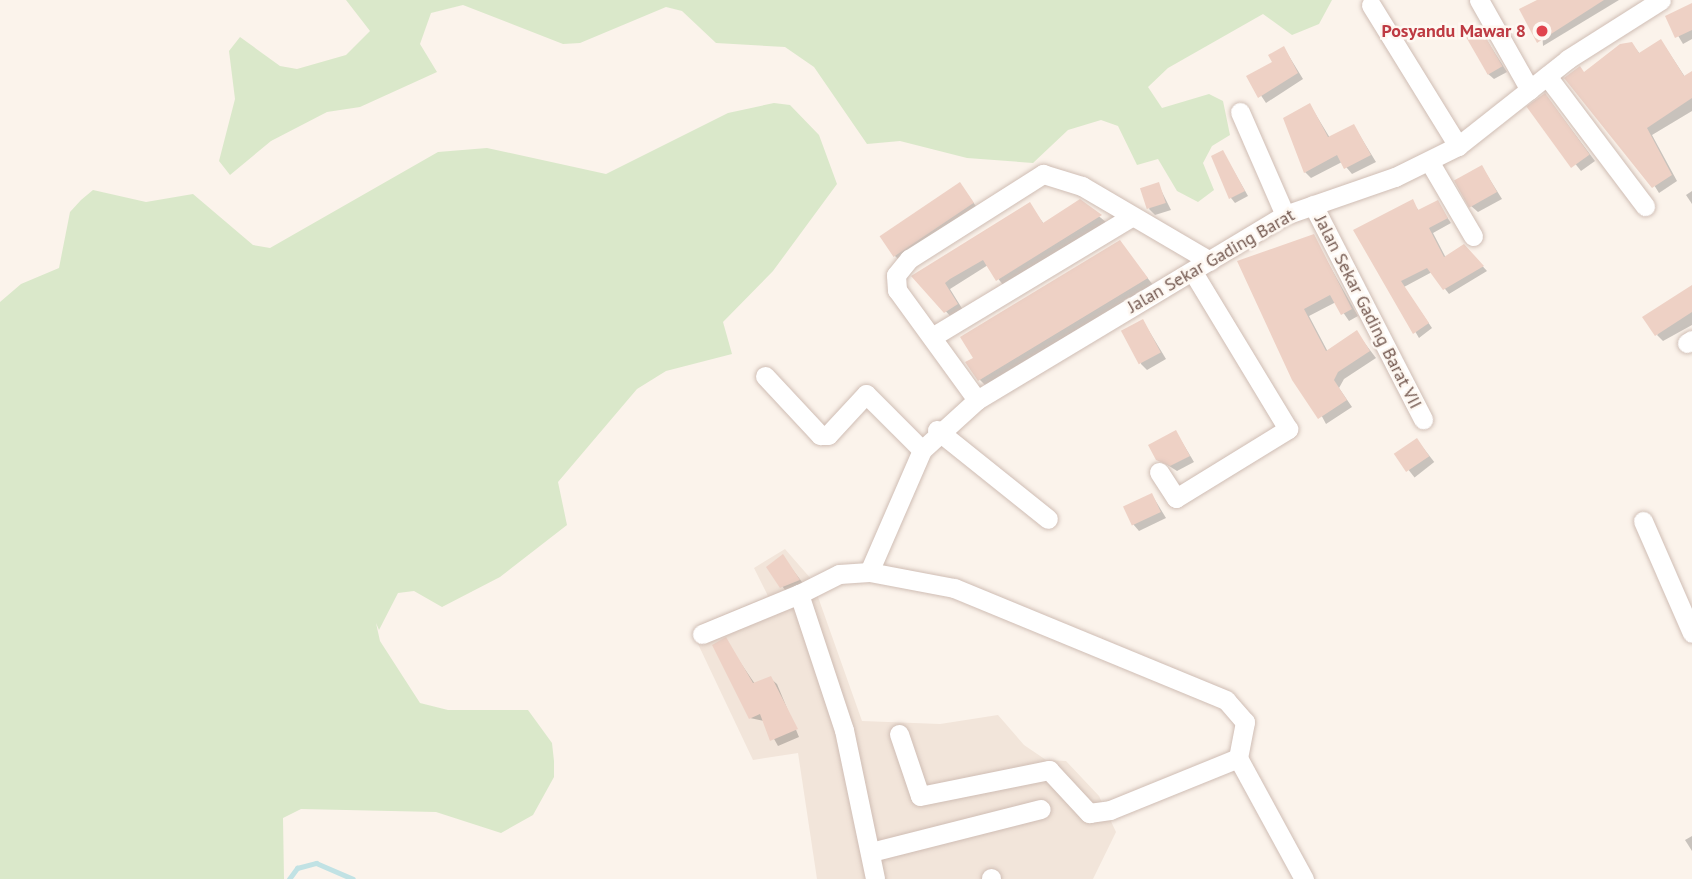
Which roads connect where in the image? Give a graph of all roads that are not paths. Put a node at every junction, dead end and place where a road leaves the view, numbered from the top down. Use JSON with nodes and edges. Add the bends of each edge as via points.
{"nodes":[{"id":1,"x":1479,"y":0,"type":"edge"},
{"id":2,"x":1661,"y":0,"type":"edge"},
{"id":3,"x":1371,"y":5,"type":"dead end"},
{"id":4,"x":1547,"y":76,"type":"junction"},
{"id":5,"x":1530,"y":90,"type":"junction"},
{"id":6,"x":1240,"y":112,"type":"dead end"},
{"id":7,"x":1458,"y":146,"type":"junction"},
{"id":8,"x":1429,"y":160,"type":"junction"},
{"id":9,"x":1313,"y":205,"type":"junction"},
{"id":10,"x":1645,"y":206,"type":"dead end"},
{"id":11,"x":1285,"y":215,"type":"junction"},
{"id":12,"x":1129,"y":218,"type":"junction"},
{"id":13,"x":1473,"y":236,"type":"dead end"},
{"id":14,"x":1210,"y":261,"type":"junction"},
{"id":15,"x":1193,"y":272,"type":"junction"},
{"id":16,"x":932,"y":337,"type":"junction"},
{"id":17,"x":765,"y":376,"type":"dead end"},
{"id":18,"x":977,"y":400,"type":"junction"},
{"id":19,"x":1423,"y":419,"type":"dead end"},
{"id":20,"x":937,"y":430,"type":"junction"},
{"id":21,"x":922,"y":450,"type":"junction"},
{"id":22,"x":1159,"y":472,"type":"dead end"},
{"id":23,"x":1048,"y":519,"type":"dead end"},
{"id":24,"x":1643,"y":521,"type":"dead end"},
{"id":25,"x":869,"y":572,"type":"junction"},
{"id":26,"x":799,"y":594,"type":"junction"},
{"id":27,"x":702,"y":634,"type":"dead end"},
{"id":28,"x":1692,"y":634,"type":"edge"},
{"id":29,"x":899,"y":734,"type":"dead end"},
{"id":30,"x":1238,"y":758,"type":"junction"},
{"id":31,"x":1041,"y":809,"type":"dead end"},
{"id":32,"x":871,"y":852,"type":"junction"},
{"id":33,"x":875,"y":879,"type":"edge"},
{"id":34,"x":1304,"y":879,"type":"edge"}],
"edges":[{"from":1,"to":5,"type":"street"},
{"from":2,"to":4,"type":"street","name":"Jalan Sekar Gading Barat"},
{"from":3,"to":7,"type":"street"},
{"from":4,"to":5,"type":"street","name":"Jalan Sekar Gading Barat"},
{"from":4,"to":10,"type":"street"},
{"from":5,"to":7,"type":"street","name":"Jalan Sekar Gading Barat"},
{"from":6,"to":11,"type":"street"},
{"from":7,"to":8,"type":"street","name":"Jalan Sekar Gading Barat"},
{"from":8,"to":9,"type":"street","name":"Jalan Sekar Gading Barat"},
{"from":8,"to":13,"type":"street"},
{"from":9,"to":11,"type":"street","name":"Jalan Sekar Gading Barat"},
{"from":9,"to":19,"type":"street","name":"Jalan Sekar Gading Barat VII"},
{"from":11,"to":14,"type":"street","name":"Jalan Sekar Gading Barat"},
{"from":12,"to":14,"type":"street"},
{"from":12,"to":16,"type":"street"},
{"from":12,"to":16,"type":"street","via":[[1082,187],[1043,174],[909,259],[895,275],[897,290]]},
{"from":14,"to":15,"type":"street","name":"Jalan Sekar Gading Barat"},
{"from":15,"to":18,"type":"street","name":"Jalan Sekar Gading Barat"},
{"from":15,"to":22,"type":"street","via":[[1288,429],[1176,498]]},
{"from":16,"to":18,"type":"street"},
{"from":17,"to":21,"type":"street","via":[[820,435],[828,435],[866,394]]},
{"from":18,"to":20,"type":"street","name":"Jalan Sekar Gading Barat"},
{"from":20,"to":21,"type":"street","name":"Jalan Sekar Gading Barat"},
{"from":20,"to":23,"type":"street"},
{"from":21,"to":25,"type":"street","name":"Jalan Sekar Gading Barat"},
{"from":24,"to":28,"type":"street"},
{"from":25,"to":26,"type":"street","via":[[839,575]]},
{"from":25,"to":30,"type":"street","via":[[954,588],[1226,700],[1245,722]]},
{"from":26,"to":27,"type":"street"},
{"from":26,"to":32,"type":"street","via":[[844,730]]},
{"from":29,"to":30,"type":"street","via":[[920,796],[1049,770],[1089,813],[1110,810]]},
{"from":30,"to":34,"type":"street"},
{"from":31,"to":32,"type":"street"},
{"from":32,"to":33,"type":"street"}]}
